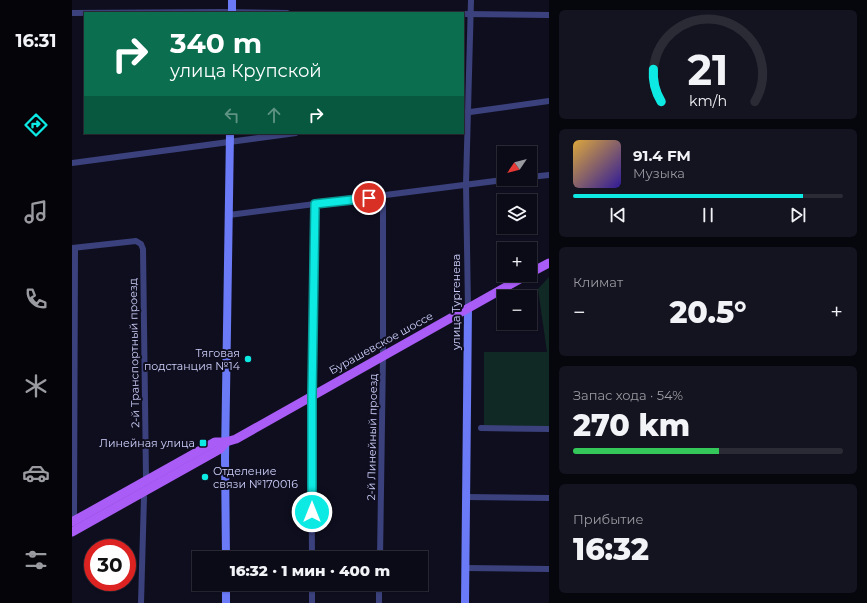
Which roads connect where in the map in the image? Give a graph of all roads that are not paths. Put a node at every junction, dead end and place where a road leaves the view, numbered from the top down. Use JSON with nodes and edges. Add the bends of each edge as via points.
{"nodes":[{"id":1,"x":232,"y":0,"type":"edge"},
{"id":2,"x":471,"y":0,"type":"edge"},
{"id":3,"x":232,"y":12,"type":"edge"},
{"id":4,"x":72,"y":13,"type":"edge"},
{"id":5,"x":84,"y":13,"type":"edge"},
{"id":6,"x":464,"y":14,"type":"edge"},
{"id":7,"x":471,"y":14,"type":"junction"},
{"id":8,"x":549,"y":15,"type":"edge"},
{"id":9,"x":549,"y":101,"type":"edge"},
{"id":10,"x":465,"y":112,"type":"edge"},
{"id":11,"x":280,"y":134,"type":"edge"},
{"id":12,"x":230,"y":137,"type":"edge"},
{"id":13,"x":72,"y":163,"type":"edge"},
{"id":14,"x":549,"y":175,"type":"edge"},
{"id":15,"x":537,"y":176,"type":"edge"},
{"id":16,"x":497,"y":181,"type":"edge"},
{"id":17,"x":466,"y":184,"type":"junction"},
{"id":18,"x":382,"y":196,"type":"junction"},
{"id":19,"x":315,"y":204,"type":"junction"},
{"id":20,"x":229,"y":215,"type":"junction"},
{"id":21,"x":74,"y":248,"type":"edge"},
{"id":22,"x":549,"y":263,"type":"edge"},
{"id":23,"x":537,"y":269,"type":"edge"},
{"id":24,"x":514,"y":282,"type":"edge"},
{"id":25,"x":468,"y":308,"type":"junction"},
{"id":26,"x":383,"y":356,"type":"junction"},
{"id":27,"x":312,"y":396,"type":"junction"},
{"id":28,"x":481,"y":428,"type":"dead end"},
{"id":29,"x":549,"y":429,"type":"edge"},
{"id":30,"x":226,"y":442,"type":"junction"},
{"id":31,"x":147,"y":480,"type":"junction"},
{"id":32,"x":142,"y":493,"type":"junction"},
{"id":33,"x":466,"y":497,"type":"junction"},
{"id":34,"x":549,"y":498,"type":"edge"},
{"id":35,"x":73,"y":521,"type":"edge"},
{"id":36,"x":72,"y":532,"type":"edge"},
{"id":37,"x":226,"y":551,"type":"edge"},
{"id":38,"x":312,"y":551,"type":"edge"},
{"id":39,"x":380,"y":551,"type":"edge"},
{"id":40,"x":466,"y":568,"type":"junction"},
{"id":41,"x":549,"y":569,"type":"edge"},
{"id":42,"x":226,"y":591,"type":"edge"},
{"id":43,"x":312,"y":591,"type":"edge"},
{"id":44,"x":379,"y":591,"type":"edge"},
{"id":45,"x":141,"y":603,"type":"edge"},
{"id":46,"x":226,"y":603,"type":"edge"},
{"id":47,"x":312,"y":603,"type":"edge"},
{"id":48,"x":379,"y":603,"type":"edge"},
{"id":49,"x":465,"y":603,"type":"edge"}],
"edges":[{"from":1,"to":3,"type":"street"},
{"from":2,"to":7,"type":"street","name":"улица Тургенева"},
{"from":4,"to":5,"type":"street"},
{"from":6,"to":7,"type":"street"},
{"from":7,"to":8,"type":"street"},
{"from":7,"to":10,"type":"street","name":"улица Тургенева"},
{"from":9,"to":10,"type":"street"},
{"from":10,"to":17,"type":"street","name":"улица Тургенева"},
{"from":11,"to":12,"type":"street"},
{"from":12,"to":13,"type":"street"},
{"from":12,"to":20,"type":"street"},
{"from":14,"to":15,"type":"street"},
{"from":16,"to":17,"type":"street"},
{"from":17,"to":18,"type":"street"},
{"from":17,"to":25,"type":"street","name":"улица Тургенева"},
{"from":18,"to":19,"type":"street"},
{"from":18,"to":26,"type":"street","name":"2-й Линейный проезд"},
{"from":19,"to":20,"type":"street"},
{"from":19,"to":27,"type":"street"},
{"from":20,"to":30,"type":"street"},
{"from":21,"to":31,"type":"street","name":"2-й Транспортный проезд","via":[[136,242],[141,244],[143,249]]},
{"from":21,"to":35,"type":"street"},
{"from":22,"to":23,"type":"main road"},
{"from":24,"to":25,"type":"main road","name":"Бурашевское шоссе"},
{"from":25,"to":26,"type":"main road","name":"Бурашевское шоссе"},
{"from":25,"to":33,"type":"street","name":"улица Тургенева"},
{"from":26,"to":27,"type":"main road","name":"Бурашевское шоссе"},
{"from":26,"to":39,"type":"street","name":"2-й Линейный проезд"},
{"from":27,"to":30,"type":"main road","name":"Бурашевское шоссе","via":[[236,439]]},
{"from":27,"to":38,"type":"street"},
{"from":28,"to":29,"type":"street"},
{"from":30,"to":31,"type":"main road","name":"Бурашевское шоссе","via":[[215,442]]},
{"from":30,"to":32,"type":"main road","name":"Бурашевское шоссе","via":[[220,449]]},
{"from":30,"to":37,"type":"street"},
{"from":31,"to":35,"type":"main road","name":"Бурашевское шоссе"},
{"from":32,"to":36,"type":"main road","name":"Бурашевское шоссе"},
{"from":32,"to":45,"type":"street","via":[[144,497]]},
{"from":33,"to":34,"type":"street"},
{"from":33,"to":40,"type":"street","name":"улица Тургенева"},
{"from":40,"to":41,"type":"street"},
{"from":40,"to":49,"type":"street","name":"улица Тургенева"},
{"from":42,"to":46,"type":"street"},
{"from":43,"to":47,"type":"street"},
{"from":44,"to":48,"type":"street"}]}
